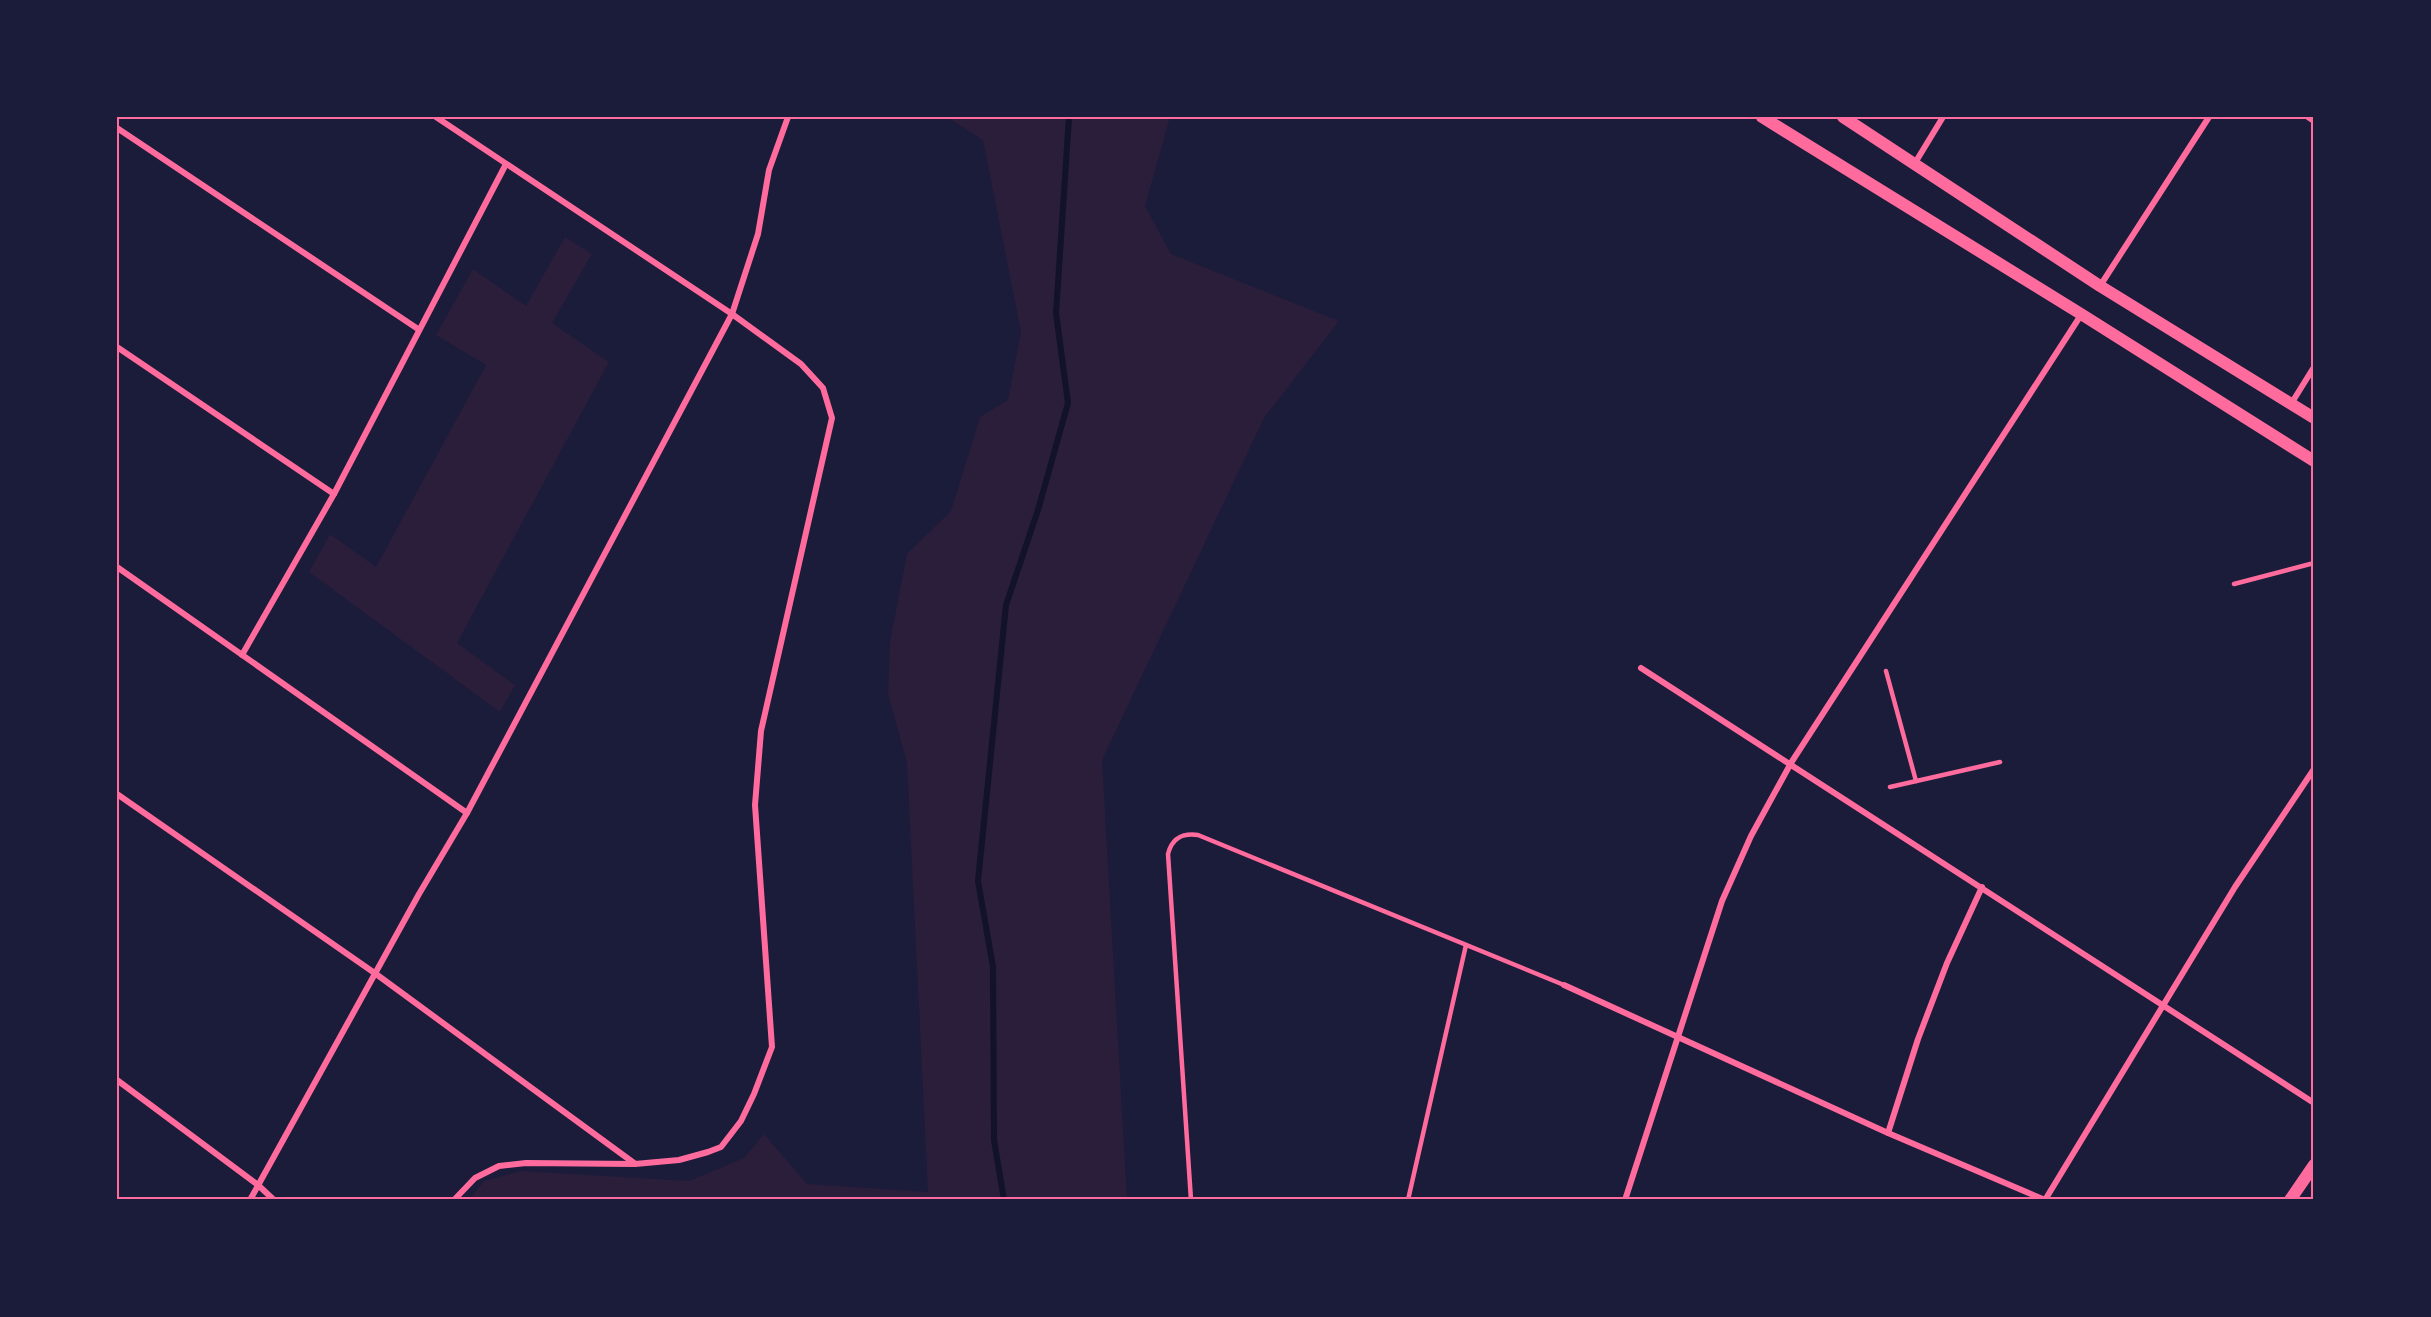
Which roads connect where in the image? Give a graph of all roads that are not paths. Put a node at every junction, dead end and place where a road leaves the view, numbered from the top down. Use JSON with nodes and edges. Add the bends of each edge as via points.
{"nodes":[{"id":1,"x":436,"y":117,"type":"edge"},
{"id":2,"x":788,"y":117,"type":"edge"},
{"id":3,"x":1762,"y":117,"type":"edge"},
{"id":4,"x":1843,"y":117,"type":"edge"},
{"id":5,"x":1943,"y":117,"type":"edge"},
{"id":6,"x":2209,"y":117,"type":"edge"},
{"id":7,"x":2308,"y":117,"type":"edge"},
{"id":8,"x":2314,"y":121,"type":"edge"},
{"id":9,"x":117,"y":128,"type":"edge"},
{"id":10,"x":1915,"y":163,"type":"junction"},
{"id":11,"x":506,"y":164,"type":"junction"},
{"id":12,"x":2100,"y":285,"type":"junction"},
{"id":13,"x":732,"y":314,"type":"junction"},
{"id":14,"x":2081,"y":314,"type":"junction"},
{"id":15,"x":418,"y":329,"type":"junction"},
{"id":16,"x":117,"y":347,"type":"edge"},
{"id":17,"x":2314,"y":367,"type":"edge"},
{"id":18,"x":2291,"y":405,"type":"junction"},
{"id":19,"x":2314,"y":418,"type":"edge"},
{"id":20,"x":2314,"y":461,"type":"edge"},
{"id":21,"x":334,"y":494,"type":"junction"},
{"id":22,"x":2314,"y":563,"type":"edge"},
{"id":23,"x":117,"y":567,"type":"edge"},
{"id":24,"x":2234,"y":584,"type":"dead end"},
{"id":25,"x":242,"y":656,"type":"junction"},
{"id":26,"x":1641,"y":668,"type":"dead end"},
{"id":27,"x":1886,"y":671,"type":"dead end"},
{"id":28,"x":2000,"y":762,"type":"dead end"},
{"id":29,"x":1791,"y":763,"type":"junction"},
{"id":30,"x":2314,"y":769,"type":"edge"},
{"id":31,"x":1916,"y":781,"type":"junction"},
{"id":32,"x":1890,"y":787,"type":"dead end"},
{"id":33,"x":117,"y":794,"type":"edge"},
{"id":34,"x":467,"y":813,"type":"junction"},
{"id":35,"x":1982,"y":888,"type":"junction"},
{"id":36,"x":1466,"y":945,"type":"junction"},
{"id":37,"x":376,"y":974,"type":"junction"},
{"id":38,"x":1564,"y":985,"type":"joint"},
{"id":39,"x":2164,"y":1005,"type":"junction"},
{"id":40,"x":1678,"y":1036,"type":"junction"},
{"id":41,"x":117,"y":1080,"type":"edge"},
{"id":42,"x":2314,"y":1103,"type":"edge"},
{"id":43,"x":1888,"y":1133,"type":"junction"},
{"id":44,"x":635,"y":1164,"type":"junction"},
{"id":45,"x":2314,"y":1165,"type":"edge"},
{"id":46,"x":258,"y":1185,"type":"junction"},
{"id":47,"x":250,"y":1200,"type":"edge"},
{"id":48,"x":274,"y":1200,"type":"edge"},
{"id":49,"x":454,"y":1200,"type":"edge"},
{"id":50,"x":1191,"y":1200,"type":"edge"},
{"id":51,"x":1408,"y":1200,"type":"edge"},
{"id":52,"x":1625,"y":1200,"type":"edge"},
{"id":53,"x":2045,"y":1200,"type":"edge"},
{"id":54,"x":2290,"y":1200,"type":"edge"}],
"edges":[{"from":1,"to":11,"type":"street"},
{"from":2,"to":13,"type":"street","via":[[769,170],[758,234]]},
{"from":3,"to":14,"type":"main road"},
{"from":4,"to":10,"type":"main road"},
{"from":5,"to":10,"type":"street"},
{"from":6,"to":12,"type":"street"},
{"from":7,"to":8,"type":"street"},
{"from":9,"to":15,"type":"street"},
{"from":10,"to":12,"type":"main road"},
{"from":11,"to":13,"type":"street"},
{"from":11,"to":15,"type":"street"},
{"from":12,"to":18,"type":"main road"},
{"from":13,"to":34,"type":"street"},
{"from":13,"to":44,"type":"street","via":[[801,364],[823,387],[831,418],[761,731],[755,805],[772,1047],[741,1121],[721,1147],[679,1160]]},
{"from":14,"to":20,"type":"main road"},
{"from":14,"to":29,"type":"street"},
{"from":15,"to":21,"type":"street"},
{"from":16,"to":21,"type":"street"},
{"from":17,"to":18,"type":"street"},
{"from":18,"to":19,"type":"main road"},
{"from":21,"to":25,"type":"street"},
{"from":22,"to":24,"type":"lane"},
{"from":23,"to":25,"type":"street"},
{"from":25,"to":34,"type":"street"},
{"from":26,"to":29,"type":"street"},
{"from":27,"to":31,"type":"lane"},
{"from":28,"to":31,"type":"lane"},
{"from":29,"to":35,"type":"street"},
{"from":29,"to":40,"type":"street","via":[[1751,836],[1722,901]]},
{"from":30,"to":39,"type":"street","via":[[2235,887]]},
{"from":31,"to":32,"type":"lane"},
{"from":33,"to":37,"type":"street"},
{"from":34,"to":37,"type":"street"},
{"from":35,"to":39,"type":"street"},
{"from":35,"to":43,"type":"street","via":[[1939,985]]},
{"from":36,"to":38,"type":"lane"},
{"from":36,"to":50,"type":"lane","via":[[1198,835],[1186,834],[1175,839],[1168,854]]},
{"from":36,"to":51,"type":"lane"},
{"from":37,"to":44,"type":"street"},
{"from":37,"to":46,"type":"street"},
{"from":38,"to":40,"type":"street"},
{"from":39,"to":42,"type":"street"},
{"from":39,"to":53,"type":"street"},
{"from":40,"to":43,"type":"street"},
{"from":40,"to":52,"type":"street"},
{"from":41,"to":46,"type":"street"},
{"from":43,"to":53,"type":"street"},
{"from":44,"to":49,"type":"street","via":[[499,1166],[475,1178]]},
{"from":45,"to":54,"type":"main road"},
{"from":46,"to":47,"type":"street"},
{"from":46,"to":48,"type":"street"}]}
